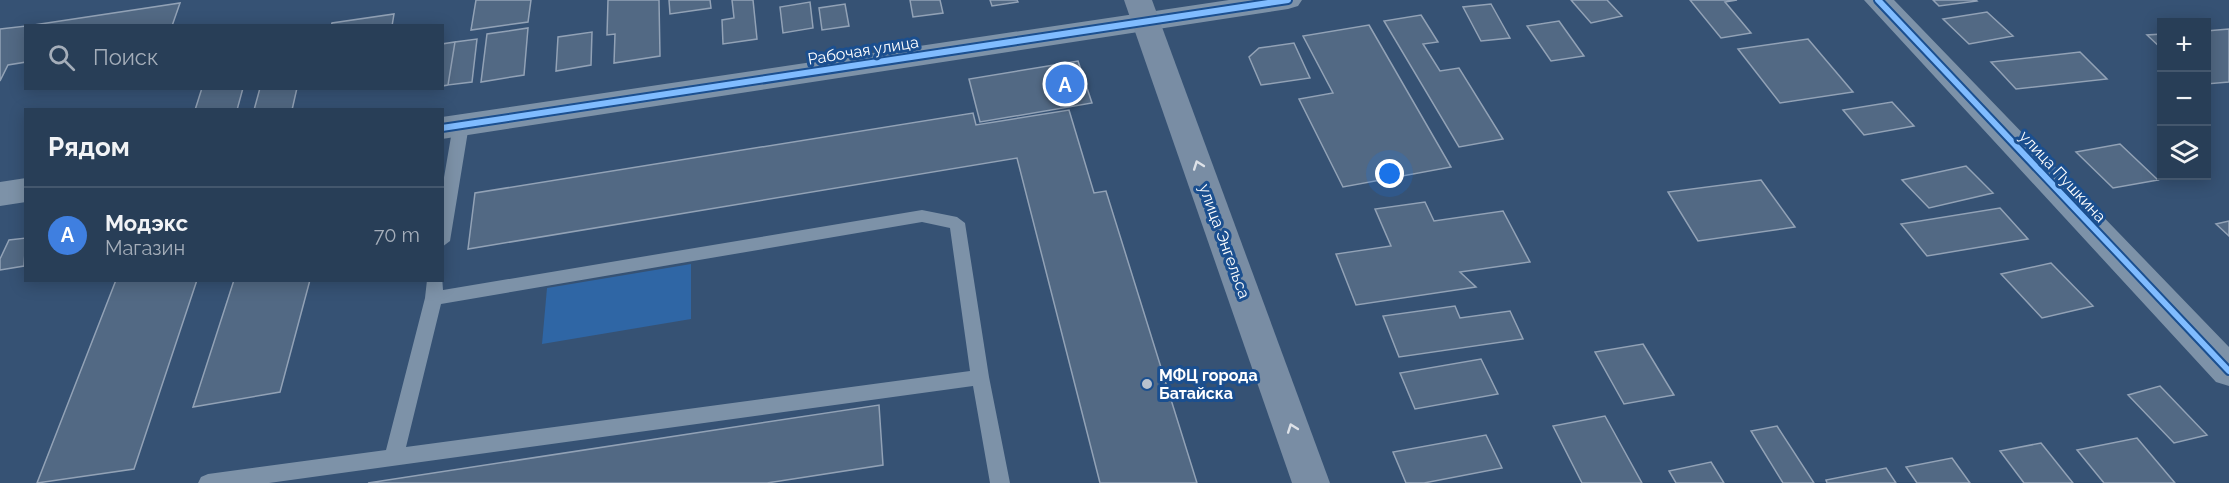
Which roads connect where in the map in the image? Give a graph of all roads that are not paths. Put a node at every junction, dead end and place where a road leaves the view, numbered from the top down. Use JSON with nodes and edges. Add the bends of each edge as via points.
{"nodes":[{"id":1,"x":1288,"y":0,"type":"edge"},
{"id":2,"x":1878,"y":0,"type":"edge"},
{"id":3,"x":1142,"y":10,"type":"edge"},
{"id":4,"x":452,"y":127,"type":"edge"},
{"id":5,"x":24,"y":190,"type":"edge"},
{"id":6,"x":0,"y":194,"type":"edge"},
{"id":7,"x":444,"y":218,"type":"edge"},
{"id":8,"x":435,"y":289,"type":"edge"},
{"id":9,"x":2229,"y":371,"type":"edge"},
{"id":10,"x":980,"y":377,"type":"junction"},
{"id":11,"x":394,"y":457,"type":"junction"},
{"id":12,"x":208,"y":483,"type":"edge"},
{"id":13,"x":1000,"y":483,"type":"edge"},
{"id":14,"x":1311,"y":483,"type":"edge"}],
"edges":[{"from":1,"to":3,"type":"street","name":"Рабочая улица"},
{"from":2,"to":9,"type":"street","name":"улица Пушкина"},
{"from":3,"to":4,"type":"street","name":"Рабочая улица"},
{"from":14,"to":3,"type":"main road","name":"улица Энгельса","one_way":true},
{"from":4,"to":7,"type":"lane"},
{"from":5,"to":6,"type":"street"},
{"from":8,"to":10,"type":"lane","via":[[922,216],[957,223]]},
{"from":8,"to":11,"type":"lane"},
{"from":10,"to":11,"type":"lane"},
{"from":10,"to":13,"type":"lane"},
{"from":11,"to":12,"type":"lane"}]}
